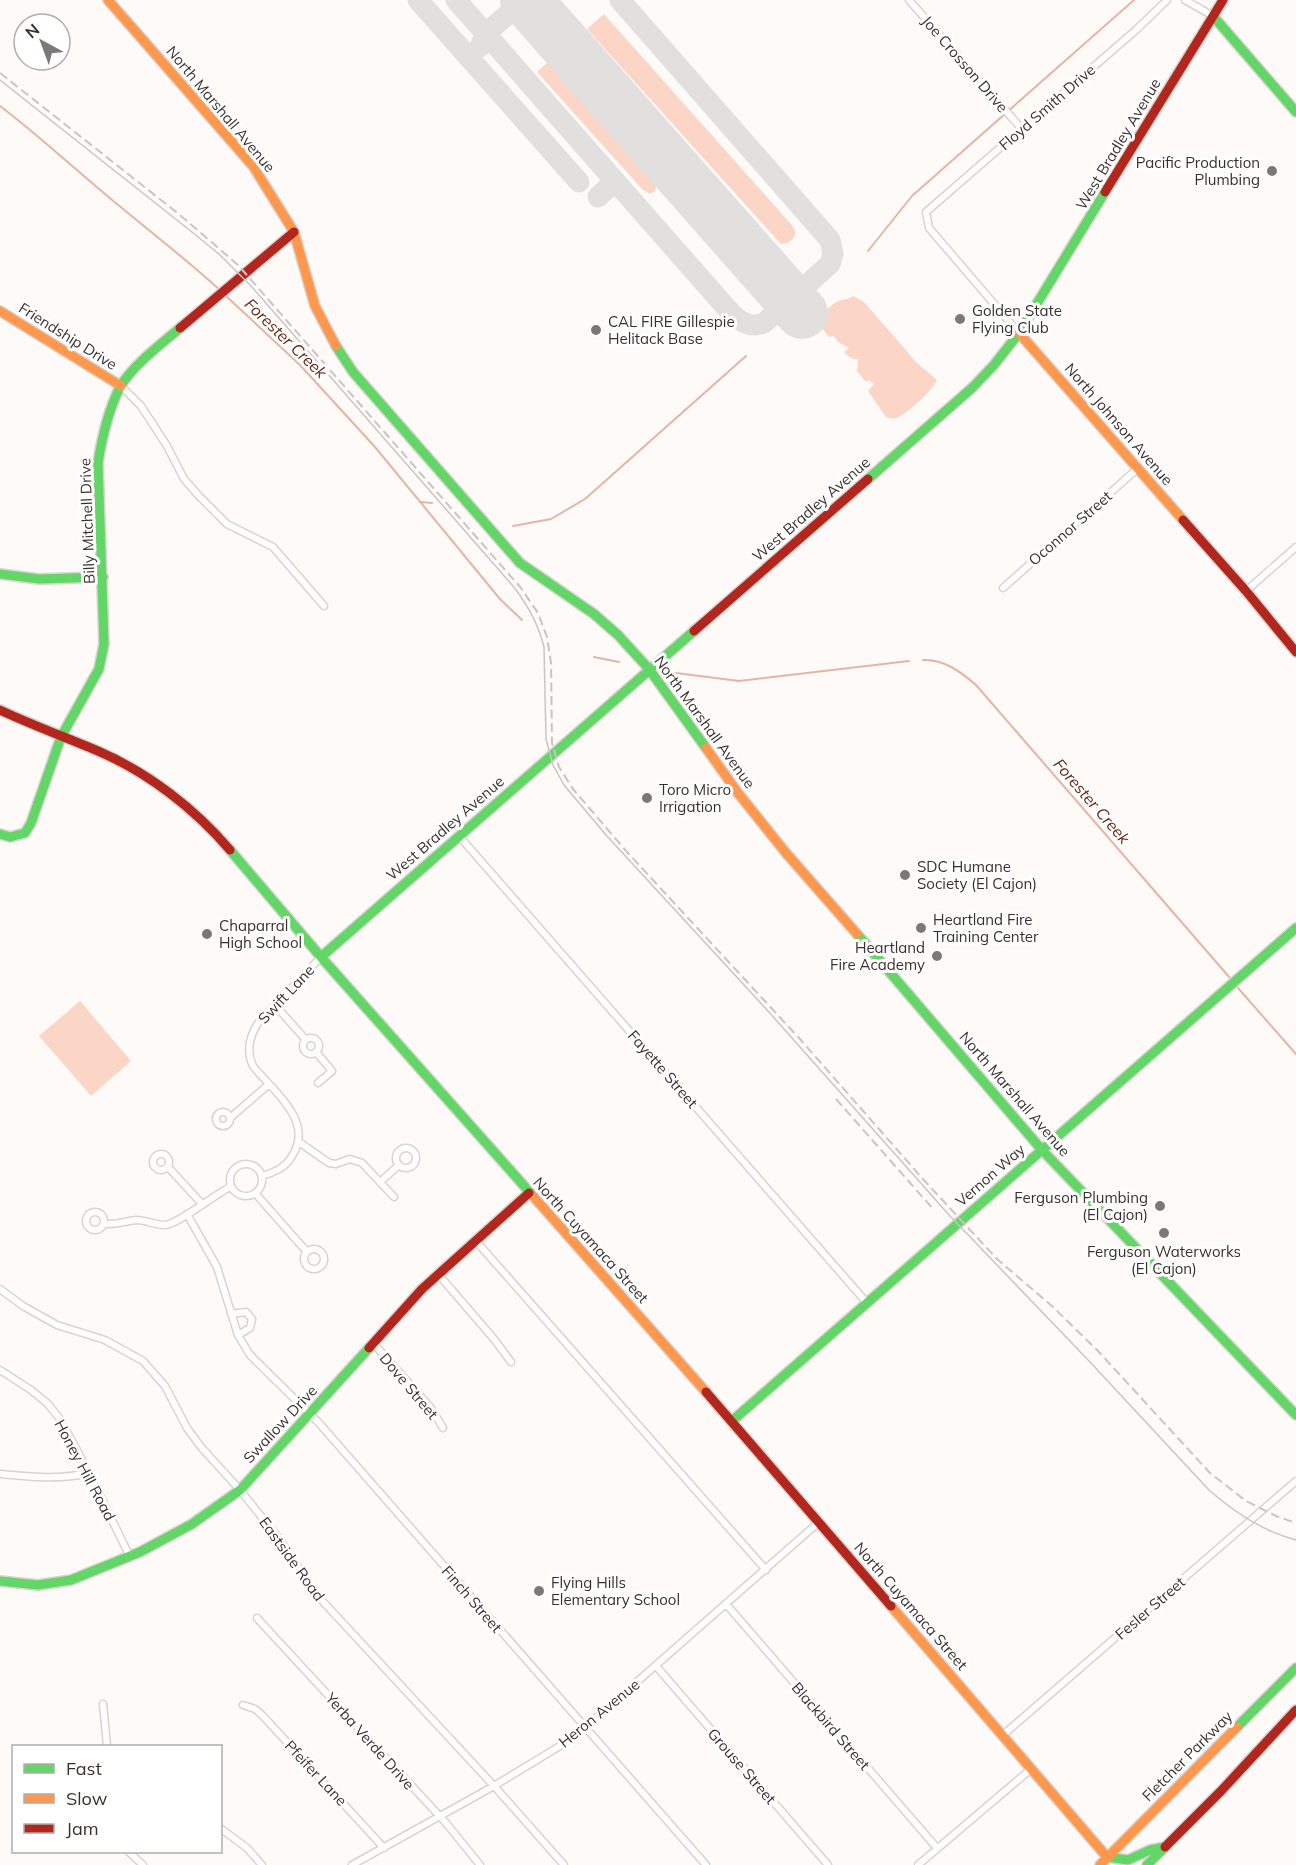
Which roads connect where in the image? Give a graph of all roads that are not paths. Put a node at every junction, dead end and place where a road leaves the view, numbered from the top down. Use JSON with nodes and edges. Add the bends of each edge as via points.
{"nodes":[{"id":1,"x":108,"y":0,"type":"edge"},
{"id":2,"x":909,"y":0,"type":"edge"},
{"id":3,"x":1167,"y":0,"type":"edge"},
{"id":4,"x":1185,"y":0,"type":"edge"},
{"id":5,"x":1223,"y":0,"type":"edge"},
{"id":6,"x":1213,"y":16,"type":"junction"},
{"id":7,"x":1295,"y":108,"type":"edge"},
{"id":8,"x":1022,"y":128,"type":"junction"},
{"id":9,"x":926,"y":213,"type":"joint"},
{"id":10,"x":294,"y":232,"type":"junction"},
{"id":11,"x":0,"y":311,"type":"edge"},
{"id":12,"x":1019,"y":333,"type":"junction"},
{"id":13,"x":121,"y":386,"type":"junction"},
{"id":14,"x":1137,"y":469,"type":"junction"},
{"id":15,"x":1296,"y":547,"type":"edge"},
{"id":16,"x":0,"y":574,"type":"edge"},
{"id":17,"x":103,"y":577,"type":"junction"},
{"id":18,"x":1003,"y":588,"type":"dead end"},
{"id":19,"x":1246,"y":591,"type":"junction"},
{"id":20,"x":324,"y":606,"type":"dead end"},
{"id":21,"x":1296,"y":652,"type":"edge"},
{"id":22,"x":649,"y":669,"type":"junction"},
{"id":23,"x":0,"y":710,"type":"edge"},
{"id":24,"x":61,"y":737,"type":"junction"},
{"id":25,"x":2,"y":835,"type":"edge"},
{"id":26,"x":459,"y":836,"type":"junction"},
{"id":27,"x":1296,"y":928,"type":"edge"},
{"id":28,"x":321,"y":957,"type":"junction"},
{"id":29,"x":275,"y":1005,"type":"junction"},
{"id":30,"x":306,"y":1040,"type":"junction"},
{"id":31,"x":316,"y":1052,"type":"junction"},
{"id":32,"x":318,"y":1083,"type":"dead end"},
{"id":33,"x":268,"y":1085,"type":"junction"},
{"id":34,"x":230,"y":1118,"type":"dead end"},
{"id":35,"x":299,"y":1142,"type":"junction"},
{"id":36,"x":1042,"y":1150,"type":"junction"},
{"id":37,"x":399,"y":1165,"type":"dead end"},
{"id":38,"x":168,"y":1167,"type":"dead end"},
{"id":39,"x":262,"y":1176,"type":"junction"},
{"id":40,"x":380,"y":1182,"type":"junction"},
{"id":41,"x":230,"y":1187,"type":"junction"},
{"id":42,"x":255,"y":1193,"type":"junction"},
{"id":43,"x":530,"y":1193,"type":"junction"},
{"id":44,"x":394,"y":1197,"type":"dead end"},
{"id":45,"x":202,"y":1204,"type":"junction"},
{"id":46,"x":187,"y":1214,"type":"junction"},
{"id":47,"x":104,"y":1224,"type":"dead end"},
{"id":48,"x":475,"y":1240,"type":"junction"},
{"id":49,"x":307,"y":1252,"type":"dead end"},
{"id":50,"x":438,"y":1274,"type":"junction"},
{"id":51,"x":0,"y":1289,"type":"edge"},
{"id":52,"x":867,"y":1303,"type":"junction"},
{"id":53,"x":231,"y":1314,"type":"junction"},
{"id":54,"x":238,"y":1335,"type":"junction"},
{"id":55,"x":374,"y":1344,"type":"junction"},
{"id":56,"x":511,"y":1362,"type":"dead end"},
{"id":57,"x":0,"y":1370,"type":"edge"},
{"id":58,"x":310,"y":1414,"type":"junction"},
{"id":59,"x":1296,"y":1415,"type":"edge"},
{"id":60,"x":732,"y":1421,"type":"junction"},
{"id":61,"x":443,"y":1428,"type":"dead end"},
{"id":62,"x":89,"y":1473,"type":"junction"},
{"id":63,"x":0,"y":1474,"type":"edge"},
{"id":64,"x":1296,"y":1481,"type":"edge"},
{"id":65,"x":240,"y":1490,"type":"junction"},
{"id":66,"x":819,"y":1522,"type":"junction"},
{"id":67,"x":130,"y":1557,"type":"junction"},
{"id":68,"x":766,"y":1570,"type":"junction"},
{"id":69,"x":0,"y":1581,"type":"edge"},
{"id":70,"x":726,"y":1604,"type":"junction"},
{"id":71,"x":257,"y":1618,"type":"dead end"},
{"id":72,"x":656,"y":1666,"type":"junction"},
{"id":73,"x":1296,"y":1668,"type":"edge"},
{"id":74,"x":103,"y":1704,"type":"dead end"},
{"id":75,"x":243,"y":1705,"type":"dead end"},
{"id":76,"x":1296,"y":1710,"type":"edge"},
{"id":77,"x":586,"y":1727,"type":"junction"},
{"id":78,"x":1004,"y":1735,"type":"junction"},
{"id":79,"x":107,"y":1745,"type":"edge"},
{"id":80,"x":1031,"y":1769,"type":"junction"},
{"id":81,"x":495,"y":1786,"type":"junction"},
{"id":82,"x":439,"y":1816,"type":"junction"},
{"id":83,"x":222,"y":1829,"type":"edge"},
{"id":84,"x":1165,"y":1847,"type":"junction"},
{"id":85,"x":384,"y":1848,"type":"junction"},
{"id":86,"x":937,"y":1848,"type":"junction"},
{"id":87,"x":131,"y":1853,"type":"edge"},
{"id":88,"x":1110,"y":1861,"type":"edge"},
{"id":89,"x":143,"y":1865,"type":"edge"},
{"id":90,"x":262,"y":1865,"type":"edge"},
{"id":91,"x":352,"y":1865,"type":"edge"},
{"id":92,"x":480,"y":1865,"type":"edge"},
{"id":93,"x":564,"y":1865,"type":"edge"},
{"id":94,"x":706,"y":1865,"type":"edge"},
{"id":95,"x":828,"y":1865,"type":"edge"},
{"id":96,"x":918,"y":1865,"type":"edge"},
{"id":97,"x":1100,"y":1865,"type":"edge"},
{"id":98,"x":1147,"y":1865,"type":"edge"},
{"id":99,"x":1154,"y":1865,"type":"edge"}],
"edges":[{"from":1,"to":10,"type":"main road","name":"North Marshall Avenue","via":[[253,166]]},
{"from":2,"to":8,"type":"street","name":"Joe Crosson Drive"},
{"from":3,"to":8,"type":"street","name":"Floyd Smith Drive"},
{"from":4,"to":6,"type":"street"},
{"from":5,"to":6,"type":"main road","name":"West Bradley Avenue"},
{"from":6,"to":7,"type":"main road"},
{"from":6,"to":12,"type":"main road","name":"West Bradley Avenue"},
{"from":8,"to":9,"type":"street","name":"Floyd Smith Drive"},
{"from":9,"to":12,"type":"street","name":"North Johnson Avenue","via":[[929,228]]},
{"from":10,"to":13,"type":"main road","name":"Billy Mitchell Drive","via":[[147,357]]},
{"from":10,"to":22,"type":"main road","name":"North Marshall Avenue","via":[[315,306],[353,372],[520,563],[594,614]]},
{"from":11,"to":13,"type":"main road","name":"Friendship Drive"},
{"from":12,"to":14,"type":"main road","name":"North Johnson Avenue"},
{"from":12,"to":22,"type":"main road","name":"West Bradley Avenue","via":[[972,388]]},
{"from":13,"to":17,"type":"main road","name":"Billy Mitchell Drive","via":[[102,436],[99,456]]},
{"from":13,"to":20,"type":"street","via":[[141,406],[184,479],[199,496],[227,524],[273,547]]},
{"from":14,"to":18,"type":"street","name":"Oconnor Street"},
{"from":14,"to":19,"type":"main road","name":"North Johnson Avenue"},
{"from":15,"to":19,"type":"street"},
{"from":16,"to":17,"type":"main road","via":[[53,580]]},
{"from":17,"to":24,"type":"main road","name":"Billy Mitchell Drive","via":[[104,644],[99,669]]},
{"from":19,"to":21,"type":"main road","name":"North Johnson Avenue"},
{"from":22,"to":26,"type":"main road","name":"West Bradley Avenue"},
{"from":22,"to":36,"type":"main road","name":"North Marshall Avenue","via":[[786,853]]},
{"from":23,"to":24,"type":"main road","name":"North Cuyamaca Street"},
{"from":24,"to":25,"type":"main road","name":"Billy Mitchell Drive","via":[[25,834]]},
{"from":24,"to":28,"type":"main road","name":"North Cuyamaca Street","via":[[136,771],[208,824]]},
{"from":26,"to":28,"type":"main road","name":"West Bradley Avenue"},
{"from":26,"to":52,"type":"street","name":"Fayette Street"},
{"from":27,"to":36,"type":"main road","name":"Vernon Way"},
{"from":28,"to":29,"type":"street","name":"Swift Lane"},
{"from":28,"to":43,"type":"main road","name":"North Cuyamaca Street"},
{"from":29,"to":30,"type":"street"},
{"from":29,"to":33,"type":"street","name":"Swift Lane","via":[[251,1034],[249,1047],[249,1058]]},
{"from":30,"to":31,"type":"street","via":[[317,1041]]},
{"from":30,"to":31,"type":"street","via":[[305,1051]]},
{"from":31,"to":32,"type":"street","via":[[332,1071]]},
{"from":33,"to":34,"type":"street"},
{"from":33,"to":35,"type":"street","name":"Swift Lane","via":[[295,1116]]},
{"from":35,"to":39,"type":"street","via":[[282,1168]]},
{"from":35,"to":40,"type":"street","via":[[328,1163],[350,1159],[362,1163]]},
{"from":36,"to":52,"type":"main road","name":"Vernon Way"},
{"from":36,"to":59,"type":"main road","name":"North Marshall Avenue"},
{"from":37,"to":40,"type":"street"},
{"from":38,"to":45,"type":"street"},
{"from":39,"to":41,"type":"street","via":[[251,1164],[240,1164],[231,1171]]},
{"from":39,"to":42,"type":"street"},
{"from":40,"to":44,"type":"street"},
{"from":41,"to":42,"type":"street","via":[[242,1196]]},
{"from":41,"to":45,"type":"street"},
{"from":42,"to":49,"type":"street"},
{"from":43,"to":48,"type":"main road","name":"Swallow Drive"},
{"from":43,"to":60,"type":"main road","name":"North Cuyamaca Street"},
{"from":45,"to":46,"type":"street"},
{"from":46,"to":47,"type":"street","via":[[166,1225],[136,1220]]},
{"from":46,"to":53,"type":"street","name":"Finch Street","via":[[217,1267]]},
{"from":48,"to":50,"type":"main road","name":"Swallow Drive"},
{"from":48,"to":68,"type":"street"},
{"from":50,"to":55,"type":"main road","name":"Swallow Drive"},
{"from":50,"to":56,"type":"street"},
{"from":51,"to":65,"type":"street","name":"Eastside Road","via":[[57,1325],[105,1340],[143,1361],[165,1386],[201,1447]]},
{"from":52,"to":60,"type":"main road","name":"Vernon Way"},
{"from":53,"to":54,"type":"street","name":"Finch Street"},
{"from":53,"to":54,"type":"street","via":[[246,1312],[252,1319],[250,1328]]},
{"from":54,"to":58,"type":"street","name":"Finch Street","via":[[250,1355]]},
{"from":55,"to":58,"type":"main road","name":"Swallow Drive"},
{"from":55,"to":61,"type":"street","name":"Dove Street","via":[[431,1408]]},
{"from":57,"to":62,"type":"street","name":"Honey Hill Road","via":[[47,1402]]},
{"from":58,"to":65,"type":"main road","name":"Swallow Drive"},
{"from":58,"to":77,"type":"street","name":"Finch Street"},
{"from":60,"to":66,"type":"main road","name":"North Cuyamaca Street"},
{"from":62,"to":63,"type":"street","via":[[38,1478]]},
{"from":62,"to":67,"type":"street","name":"Honey Hill Road"},
{"from":64,"to":78,"type":"street","name":"Fesler Street"},
{"from":65,"to":67,"type":"main road","name":"Swallow Drive","via":[[192,1525]]},
{"from":65,"to":81,"type":"street","name":"Eastside Road","via":[[281,1541],[315,1593]]},
{"from":66,"to":68,"type":"street","name":"Heron Avenue"},
{"from":66,"to":78,"type":"main road","name":"North Cuyamaca Street"},
{"from":67,"to":69,"type":"main road","name":"Swallow Drive","via":[[79,1578],[52,1584]]},
{"from":68,"to":70,"type":"street","name":"Heron Avenue"},
{"from":70,"to":72,"type":"street","name":"Heron Avenue"},
{"from":70,"to":86,"type":"street","name":"Blackbird Street"},
{"from":71,"to":82,"type":"street","name":"Yerba Verde Drive"},
{"from":72,"to":77,"type":"street","name":"Heron Avenue"},
{"from":72,"to":95,"type":"street","name":"Grouse Street"},
{"from":73,"to":88,"type":"main road","name":"Fletcher Parkway"},
{"from":74,"to":79,"type":"street"},
{"from":75,"to":85,"type":"street","name":"Pfeifer Lane","via":[[263,1716]]},
{"from":76,"to":84,"type":"main road"},
{"from":77,"to":81,"type":"street","name":"Heron Avenue"},
{"from":77,"to":94,"type":"street","name":"Finch Street"},
{"from":78,"to":80,"type":"main road","name":"North Cuyamaca Street"},
{"from":80,"to":86,"type":"street"},
{"from":80,"to":88,"type":"main road","name":"North Cuyamaca Street"},
{"from":81,"to":82,"type":"street","name":"Heron Avenue"},
{"from":81,"to":93,"type":"street","name":"Eastside Road"},
{"from":82,"to":85,"type":"street","name":"Heron Avenue"},
{"from":82,"to":92,"type":"street","name":"Yerba Verde Drive"},
{"from":83,"to":90,"type":"street"},
{"from":84,"to":88,"type":"main road","via":[[1134,1860]]},
{"from":84,"to":98,"type":"main road"},
{"from":84,"to":99,"type":"main road"},
{"from":85,"to":91,"type":"street","name":"Heron Avenue"},
{"from":86,"to":96,"type":"street"},
{"from":87,"to":89,"type":"street"},
{"from":88,"to":97,"type":"main road","name":"Fletcher Parkway"}]}
